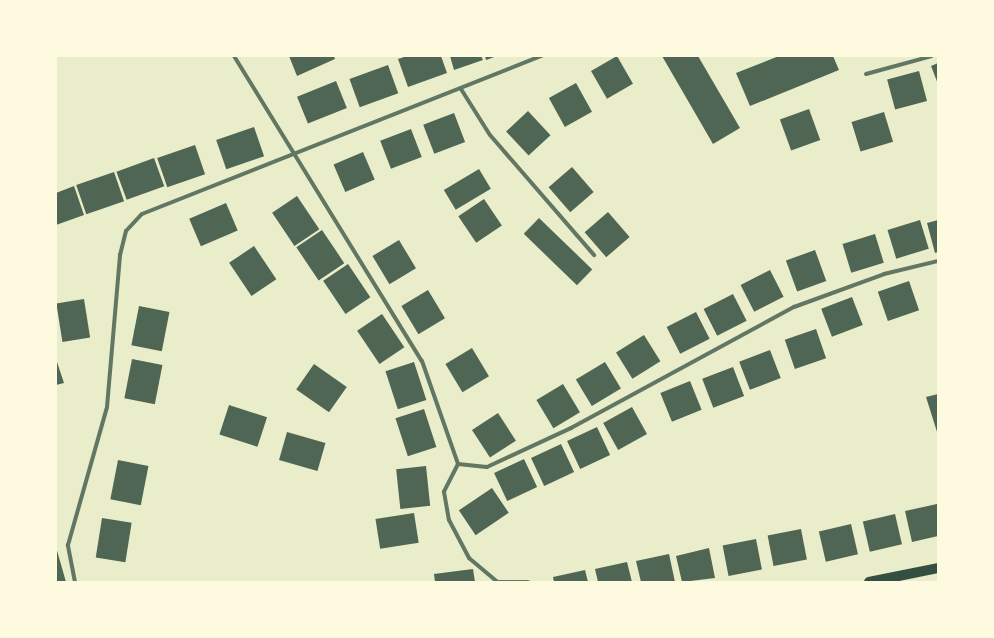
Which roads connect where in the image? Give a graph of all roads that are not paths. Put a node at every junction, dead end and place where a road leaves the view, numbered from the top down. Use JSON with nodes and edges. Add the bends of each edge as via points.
{"nodes":[{"id":1,"x":234,"y":56,"type":"edge"},
{"id":2,"x":542,"y":56,"type":"edge"},
{"id":3,"x":932,"y":56,"type":"edge"},
{"id":4,"x":866,"y":74,"type":"dead end"},
{"id":5,"x":460,"y":89,"type":"junction"},
{"id":6,"x":295,"y":155,"type":"junction"},
{"id":7,"x":594,"y":255,"type":"dead end"},
{"id":8,"x":938,"y":262,"type":"edge"},
{"id":9,"x":458,"y":464,"type":"junction"},
{"id":10,"x":938,"y":568,"type":"edge"},
{"id":11,"x":75,"y":582,"type":"edge"},
{"id":12,"x":499,"y":582,"type":"edge"},
{"id":13,"x":528,"y":582,"type":"edge"},
{"id":14,"x":869,"y":582,"type":"edge"}],
"edges":[{"from":1,"to":6,"type":"street"},
{"from":2,"to":5,"type":"street"},
{"from":3,"to":4,"type":"street"},
{"from":5,"to":6,"type":"street"},
{"from":5,"to":7,"type":"street","via":[[490,135]]},
{"from":6,"to":9,"type":"street","via":[[422,361]]},
{"from":6,"to":11,"type":"street","via":[[142,214],[126,231],[120,255],[107,407],[68,545]]},
{"from":8,"to":9,"type":"street","via":[[884,274],[794,307],[572,428],[487,467]]},
{"from":9,"to":12,"type":"street","via":[[444,492],[449,520],[469,558]]},
{"from":10,"to":14,"type":"main road"},
{"from":12,"to":13,"type":"street"}]}
